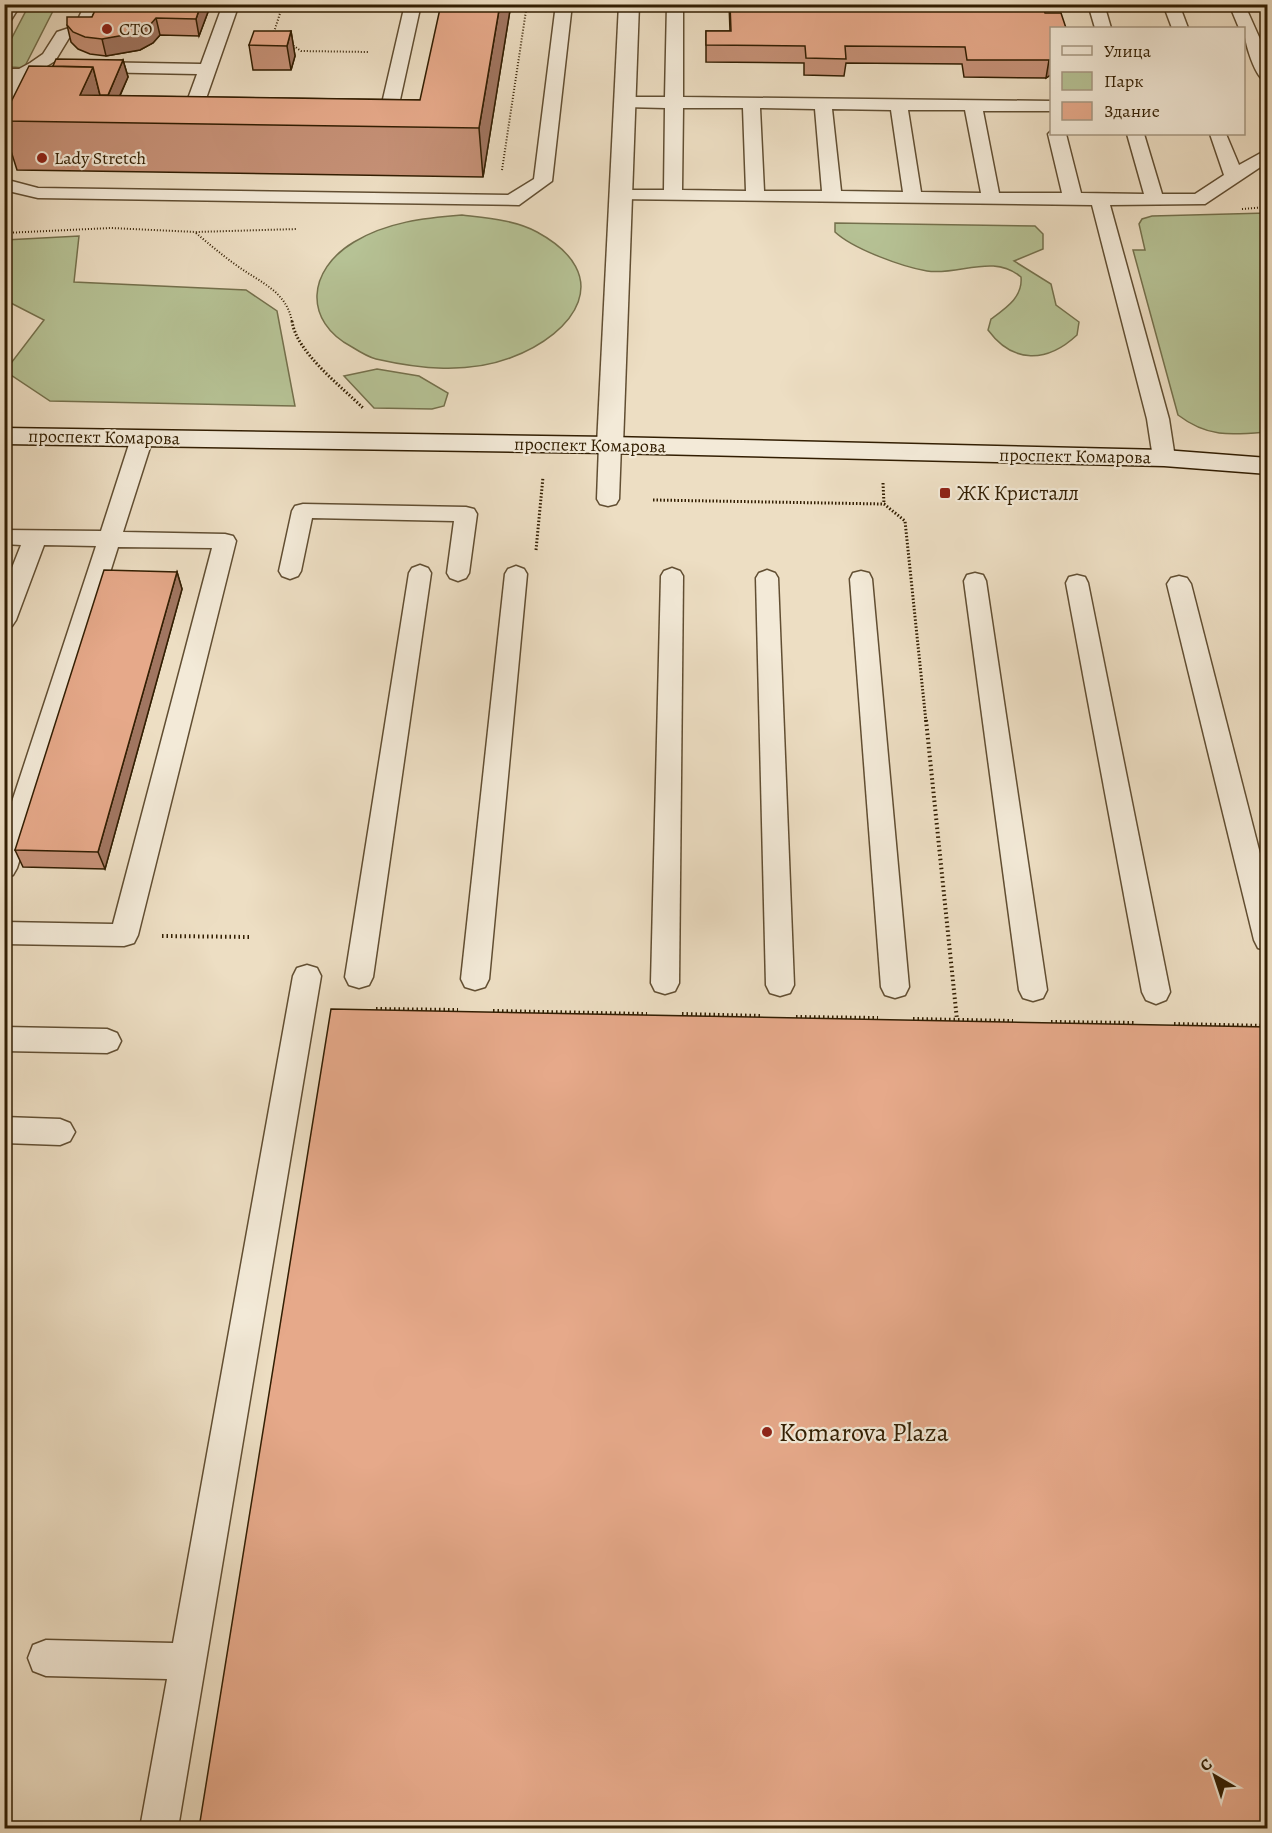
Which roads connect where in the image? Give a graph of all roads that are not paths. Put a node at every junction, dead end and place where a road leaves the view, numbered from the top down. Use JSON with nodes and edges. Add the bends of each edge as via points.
{"nodes":[{"id":1,"x":11,"y":4,"type":"edge"},
{"id":2,"x":93,"y":4,"type":"edge"},
{"id":3,"x":231,"y":4,"type":"edge"},
{"id":4,"x":413,"y":4,"type":"edge"},
{"id":5,"x":564,"y":4,"type":"edge"},
{"id":6,"x":629,"y":4,"type":"edge"},
{"id":7,"x":675,"y":4,"type":"edge"},
{"id":8,"x":1096,"y":4,"type":"edge"},
{"id":9,"x":1171,"y":4,"type":"edge"},
{"id":10,"x":1237,"y":5,"type":"edge"},
{"id":11,"x":1268,"y":5,"type":"edge"},
{"id":12,"x":4,"y":16,"type":"edge"},
{"id":13,"x":1103,"y":27,"type":"edge"},
{"id":14,"x":1180,"y":27,"type":"edge"},
{"id":15,"x":208,"y":69,"type":"junction"},
{"id":16,"x":29,"y":70,"type":"junction"},
{"id":17,"x":4,"y":74,"type":"edge"},
{"id":18,"x":1268,"y":78,"type":"edge"},
{"id":19,"x":625,"y":102,"type":"junction"},
{"id":20,"x":674,"y":103,"type":"junction"},
{"id":21,"x":751,"y":103,"type":"junction"},
{"id":22,"x":823,"y":104,"type":"junction"},
{"id":23,"x":899,"y":105,"type":"junction"},
{"id":24,"x":973,"y":105,"type":"junction"},
{"id":25,"x":1050,"y":108,"type":"edge"},
{"id":26,"x":4,"y":110,"type":"edge"},
{"id":27,"x":225,"y":115,"type":"edge"},
{"id":28,"x":352,"y":117,"type":"edge"},
{"id":29,"x":1057,"y":135,"type":"edge"},
{"id":30,"x":1135,"y":135,"type":"edge"},
{"id":31,"x":1218,"y":135,"type":"edge"},
{"id":32,"x":1268,"y":154,"type":"edge"},
{"id":33,"x":1234,"y":177,"type":"junction"},
{"id":34,"x":4,"y":184,"type":"edge"},
{"id":35,"x":621,"y":195,"type":"junction"},
{"id":36,"x":673,"y":195,"type":"junction"},
{"id":37,"x":755,"y":196,"type":"junction"},
{"id":38,"x":832,"y":197,"type":"junction"},
{"id":39,"x":913,"y":198,"type":"junction"},
{"id":40,"x":991,"y":198,"type":"junction"},
{"id":41,"x":1073,"y":199,"type":"junction"},
{"id":42,"x":1100,"y":200,"type":"junction"},
{"id":43,"x":1155,"y":200,"type":"junction"},
{"id":44,"x":4,"y":436,"type":"edge"},
{"id":45,"x":142,"y":438,"type":"junction"},
{"id":46,"x":610,"y":445,"type":"junction"},
{"id":47,"x":1268,"y":445,"type":"edge"},
{"id":48,"x":1169,"y":458,"type":"junction"},
{"id":49,"x":1268,"y":466,"type":"edge"},
{"id":50,"x":608,"y":499,"type":"dead end"},
{"id":51,"x":4,"y":537,"type":"edge"},
{"id":52,"x":34,"y":538,"type":"junction"},
{"id":53,"x":110,"y":539,"type":"junction"},
{"id":54,"x":290,"y":571,"type":"dead end"},
{"id":55,"x":420,"y":573,"type":"dead end"},
{"id":56,"x":458,"y":573,"type":"dead end"},
{"id":57,"x":516,"y":574,"type":"dead end"},
{"id":58,"x":672,"y":576,"type":"dead end"},
{"id":59,"x":767,"y":578,"type":"dead end"},
{"id":60,"x":861,"y":579,"type":"dead end"},
{"id":61,"x":975,"y":581,"type":"dead end"},
{"id":62,"x":1077,"y":583,"type":"dead end"},
{"id":63,"x":1179,"y":584,"type":"dead end"},
{"id":64,"x":4,"y":620,"type":"edge"},
{"id":65,"x":4,"y":868,"type":"edge"},
{"id":66,"x":4,"y":933,"type":"edge"},
{"id":67,"x":1268,"y":940,"type":"edge"},
{"id":68,"x":307,"y":976,"type":"dead end"},
{"id":69,"x":359,"y":977,"type":"dead end"},
{"id":70,"x":475,"y":979,"type":"dead end"},
{"id":71,"x":665,"y":983,"type":"dead end"},
{"id":72,"x":780,"y":985,"type":"dead end"},
{"id":73,"x":895,"y":987,"type":"dead end"},
{"id":74,"x":1033,"y":990,"type":"dead end"},
{"id":75,"x":1156,"y":992,"type":"dead end"},
{"id":76,"x":4,"y":1040,"type":"edge"},
{"id":77,"x":107,"y":1041,"type":"dead end"},
{"id":78,"x":4,"y":1130,"type":"edge"},
{"id":79,"x":60,"y":1132,"type":"dead end"},
{"id":80,"x":46,"y":1658,"type":"dead end"},
{"id":81,"x":188,"y":1661,"type":"junction"},
{"id":82,"x":159,"y":1828,"type":"edge"}],
"edges":[{"from":1,"to":12,"type":"main road"},
{"from":2,"to":16,"type":"lane","via":[[82,29],[63,35],[49,57]]},
{"from":3,"to":15,"type":"lane"},
{"from":4,"to":28,"type":"lane","via":[[387,118]]},
{"from":5,"to":34,"type":"lane","via":[[543,182],[512,201],[38,193]]},
{"from":6,"to":19,"type":"main road"},
{"from":7,"to":20,"type":"lane"},
{"from":8,"to":13,"type":"lane"},
{"from":9,"to":14,"type":"lane"},
{"from":10,"to":11,"type":"lane"},
{"from":10,"to":18,"type":"lane"},
{"from":15,"to":16,"type":"lane"},
{"from":15,"to":27,"type":"lane","via":[[191,115]]},
{"from":16,"to":17,"type":"lane"},
{"from":16,"to":26,"type":"lane"},
{"from":19,"to":20,"type":"lane"},
{"from":19,"to":35,"type":"main road"},
{"from":20,"to":21,"type":"lane"},
{"from":20,"to":36,"type":"lane"},
{"from":21,"to":22,"type":"lane"},
{"from":21,"to":37,"type":"lane"},
{"from":22,"to":23,"type":"lane"},
{"from":22,"to":38,"type":"lane"},
{"from":23,"to":24,"type":"lane"},
{"from":23,"to":39,"type":"lane"},
{"from":24,"to":25,"type":"lane"},
{"from":24,"to":40,"type":"lane"},
{"from":29,"to":41,"type":"lane"},
{"from":30,"to":43,"type":"lane"},
{"from":31,"to":33,"type":"lane"},
{"from":32,"to":33,"type":"lane"},
{"from":33,"to":43,"type":"lane","via":[[1200,200]]},
{"from":35,"to":36,"type":"lane"},
{"from":35,"to":46,"type":"main road"},
{"from":36,"to":37,"type":"lane"},
{"from":37,"to":38,"type":"lane"},
{"from":38,"to":39,"type":"lane"},
{"from":39,"to":40,"type":"lane"},
{"from":40,"to":41,"type":"lane"},
{"from":41,"to":42,"type":"lane"},
{"from":42,"to":43,"type":"lane"},
{"from":42,"to":48,"type":"lane"},
{"from":44,"to":45,"type":"main road","name":"проспект Комарова"},
{"from":45,"to":46,"type":"main road","name":"проспект Комарова"},
{"from":45,"to":53,"type":"lane"},
{"from":46,"to":48,"type":"main road","name":"проспект Комарова"},
{"from":46,"to":50,"type":"lane"},
{"from":47,"to":48,"type":"main road","name":"проспект Комарова"},
{"from":48,"to":49,"type":"main road","name":"проспект Комарова"},
{"from":51,"to":52,"type":"lane"},
{"from":52,"to":53,"type":"lane"},
{"from":52,"to":64,"type":"lane"},
{"from":53,"to":65,"type":"lane"},
{"from":53,"to":66,"type":"lane","via":[[225,541],[124,935]]},
{"from":54,"to":56,"type":"lane","via":[[303,512],[466,514]]},
{"from":55,"to":69,"type":"lane"},
{"from":57,"to":70,"type":"lane"},
{"from":58,"to":71,"type":"lane"},
{"from":59,"to":72,"type":"lane"},
{"from":60,"to":73,"type":"lane"},
{"from":61,"to":74,"type":"lane"},
{"from":62,"to":75,"type":"lane"},
{"from":63,"to":67,"type":"lane"},
{"from":68,"to":81,"type":"lane"},
{"from":76,"to":77,"type":"lane"},
{"from":78,"to":79,"type":"lane"},
{"from":80,"to":81,"type":"lane"},
{"from":81,"to":82,"type":"lane"}]}
